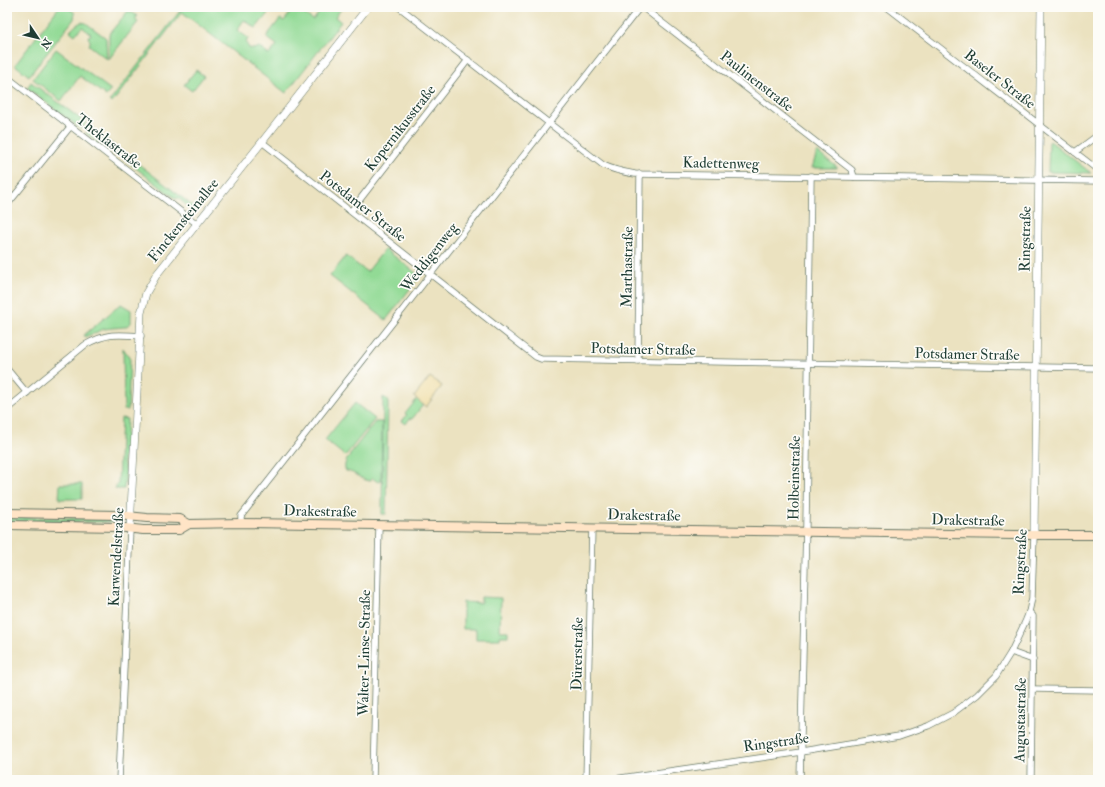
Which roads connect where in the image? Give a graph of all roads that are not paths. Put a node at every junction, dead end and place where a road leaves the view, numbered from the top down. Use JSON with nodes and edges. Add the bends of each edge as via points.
{"nodes":[{"id":1,"x":368,"y":7,"type":"edge"},
{"id":2,"x":399,"y":7,"type":"edge"},
{"id":3,"x":641,"y":7,"type":"edge"},
{"id":4,"x":887,"y":7,"type":"edge"},
{"id":5,"x":1041,"y":7,"type":"edge"},
{"id":6,"x":468,"y":60,"type":"junction"},
{"id":7,"x":7,"y":77,"type":"edge"},
{"id":8,"x":549,"y":123,"type":"junction"},
{"id":9,"x":1040,"y":125,"type":"junction"},
{"id":10,"x":70,"y":126,"type":"junction"},
{"id":11,"x":1098,"y":135,"type":"edge"},
{"id":12,"x":262,"y":142,"type":"junction"},
{"id":13,"x":1075,"y":152,"type":"junction"},
{"id":14,"x":1098,"y":170,"type":"edge"},
{"id":15,"x":640,"y":174,"type":"junction"},
{"id":16,"x":811,"y":176,"type":"junction"},
{"id":17,"x":854,"y":177,"type":"junction"},
{"id":18,"x":1039,"y":180,"type":"junction"},
{"id":19,"x":1098,"y":181,"type":"edge"},
{"id":20,"x":7,"y":205,"type":"edge"},
{"id":21,"x":351,"y":211,"type":"junction"},
{"id":22,"x":197,"y":224,"type":"junction"},
{"id":23,"x":430,"y":274,"type":"junction"},
{"id":24,"x":140,"y":336,"type":"junction"},
{"id":25,"x":638,"y":361,"type":"junction"},
{"id":26,"x":808,"y":363,"type":"junction"},
{"id":27,"x":7,"y":368,"type":"edge"},
{"id":28,"x":1036,"y":368,"type":"junction"},
{"id":29,"x":1098,"y":368,"type":"edge"},
{"id":30,"x":27,"y":393,"type":"junction"},
{"id":31,"x":7,"y":409,"type":"edge"},
{"id":32,"x":7,"y":513,"type":"edge"},
{"id":33,"x":131,"y":516,"type":"junction"},
{"id":34,"x":241,"y":523,"type":"junction"},
{"id":35,"x":189,"y":524,"type":"junction"},
{"id":36,"x":7,"y":525,"type":"edge"},
{"id":37,"x":379,"y":526,"type":"junction"},
{"id":38,"x":592,"y":528,"type":"junction"},
{"id":39,"x":130,"y":529,"type":"junction"},
{"id":40,"x":806,"y":532,"type":"junction"},
{"id":41,"x":1034,"y":535,"type":"junction"},
{"id":42,"x":1098,"y":535,"type":"edge"},
{"id":43,"x":1029,"y":612,"type":"junction"},
{"id":44,"x":1011,"y":652,"type":"junction"},
{"id":45,"x":1033,"y":660,"type":"junction"},
{"id":46,"x":1033,"y":689,"type":"junction"},
{"id":47,"x":1098,"y":690,"type":"edge"},
{"id":48,"x":801,"y":752,"type":"junction"},
{"id":49,"x":119,"y":780,"type":"edge"},
{"id":50,"x":373,"y":780,"type":"edge"},
{"id":51,"x":586,"y":780,"type":"edge"},
{"id":52,"x":607,"y":780,"type":"edge"},
{"id":53,"x":800,"y":780,"type":"edge"},
{"id":54,"x":1031,"y":780,"type":"edge"}],
"edges":[{"from":1,"to":12,"type":"street","name":"Finckensteinallee"},
{"from":2,"to":6,"type":"street","name":"Kadettenweg"},
{"from":3,"to":8,"type":"street","name":"Weddigenweg"},
{"from":3,"to":17,"type":"street","name":"Paulinenstraße","via":[[852,170]]},
{"from":4,"to":9,"type":"street","name":"Baseler Straße"},
{"from":5,"to":9,"type":"street","name":"Ringstraße"},
{"from":6,"to":8,"type":"street","name":"Kadettenweg"},
{"from":6,"to":21,"type":"street","name":"Kopernikusstraße"},
{"from":7,"to":10,"type":"street","name":"Theklastraße"},
{"from":8,"to":15,"type":"street","name":"Kadettenweg","via":[[603,165]]},
{"from":8,"to":23,"type":"street","name":"Weddigenweg"},
{"from":9,"to":13,"type":"street","name":"Baseler Straße"},
{"from":9,"to":18,"type":"street","name":"Ringstraße"},
{"from":10,"to":20,"type":"street"},
{"from":10,"to":22,"type":"street","name":"Theklastraße"},
{"from":11,"to":13,"type":"street"},
{"from":12,"to":21,"type":"street","name":"Potsdamer Straße"},
{"from":12,"to":22,"type":"street","name":"Finckensteinallee"},
{"from":13,"to":14,"type":"street","name":"Baseler Straße"},
{"from":15,"to":16,"type":"street","name":"Kadettenweg"},
{"from":15,"to":25,"type":"street","name":"Marthastraße"},
{"from":16,"to":17,"type":"street","name":"Kadettenweg"},
{"from":16,"to":26,"type":"street","name":"Holbeinstraße"},
{"from":17,"to":18,"type":"street","name":"Kadettenweg"},
{"from":18,"to":19,"type":"street","name":"Kadettenweg"},
{"from":18,"to":28,"type":"street","name":"Ringstraße"},
{"from":21,"to":23,"type":"street","name":"Potsdamer Straße"},
{"from":22,"to":24,"type":"street","name":"Finckensteinallee","via":[[156,274],[146,293]]},
{"from":23,"to":25,"type":"street","name":"Potsdamer Straße","via":[[538,358]]},
{"from":23,"to":34,"type":"street","name":"Weddigenweg","via":[[241,516]]},
{"from":24,"to":30,"type":"street","via":[[110,335],[94,340]]},
{"from":24,"to":33,"type":"street","name":"Karwendelstraße"},
{"from":25,"to":26,"type":"street","name":"Potsdamer Straße"},
{"from":26,"to":28,"type":"street","name":"Potsdamer Straße"},
{"from":26,"to":40,"type":"street","name":"Holbeinstraße"},
{"from":27,"to":30,"type":"street"},
{"from":28,"to":29,"type":"street","name":"Potsdamer Straße"},
{"from":28,"to":41,"type":"street","name":"Ringstraße"},
{"from":30,"to":31,"type":"street"},
{"from":32,"to":33,"type":"main road","name":"Drakestraße"},
{"from":33,"to":35,"type":"main road","name":"Drakestraße","via":[[180,519]]},
{"from":33,"to":39,"type":"street","name":"Karwendelstraße"},
{"from":34,"to":35,"type":"main road","name":"Drakestraße"},
{"from":34,"to":37,"type":"main road","name":"Drakestraße"},
{"from":35,"to":39,"type":"main road","name":"Drakestraße","via":[[178,530]]},
{"from":36,"to":39,"type":"main road","name":"Drakestraße"},
{"from":37,"to":38,"type":"main road","name":"Drakestraße"},
{"from":37,"to":50,"type":"street","name":"Walter-Linse-Straße"},
{"from":38,"to":40,"type":"main road","name":"Drakestraße"},
{"from":38,"to":51,"type":"street","name":"Dürerstraße"},
{"from":39,"to":49,"type":"street","name":"Karwendelstraße"},
{"from":40,"to":41,"type":"main road","name":"Drakestraße"},
{"from":40,"to":48,"type":"street","name":"Holbeinstraße"},
{"from":41,"to":42,"type":"main road","name":"Drakestraße"},
{"from":41,"to":43,"type":"street","name":"Ringstraße"},
{"from":43,"to":44,"type":"street","name":"Ringstraße"},
{"from":43,"to":45,"type":"street","name":"Augustastraße","via":[[1033,616]]},
{"from":44,"to":45,"type":"street","name":"Augustastraße"},
{"from":44,"to":48,"type":"street","name":"Ringstraße","via":[[996,676],[977,695],[939,721],[900,736]]},
{"from":45,"to":46,"type":"street","name":"Augustastraße"},
{"from":46,"to":47,"type":"street"},
{"from":46,"to":54,"type":"street","name":"Augustastraße"},
{"from":48,"to":52,"type":"street","name":"Ringstraße"},
{"from":48,"to":53,"type":"street","name":"Holbeinstraße"}]}
